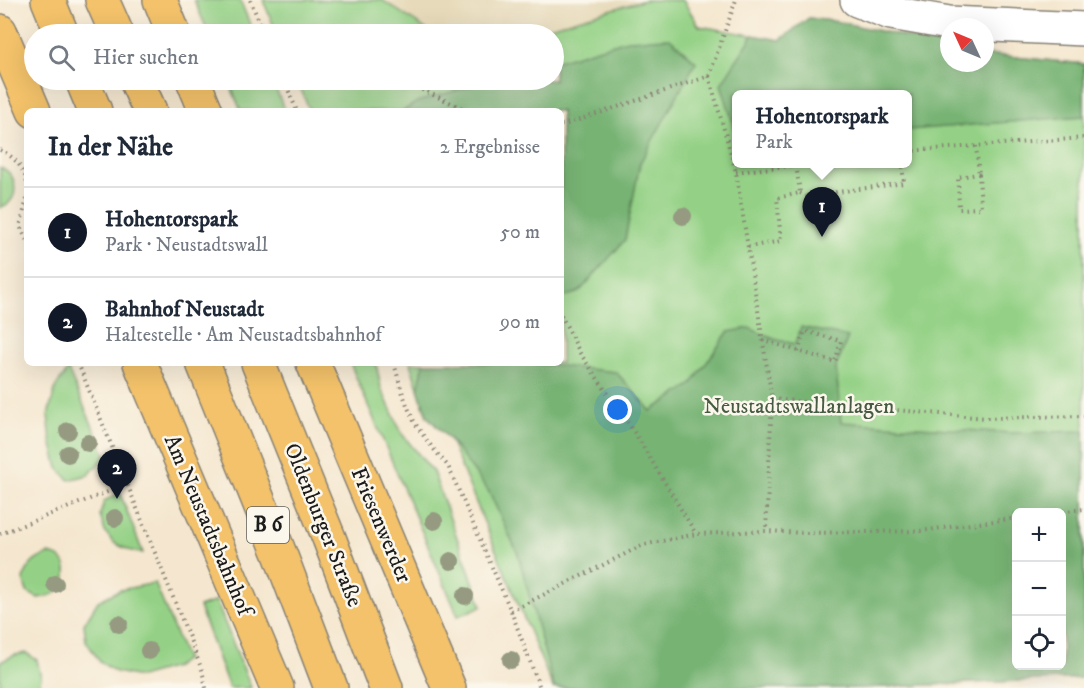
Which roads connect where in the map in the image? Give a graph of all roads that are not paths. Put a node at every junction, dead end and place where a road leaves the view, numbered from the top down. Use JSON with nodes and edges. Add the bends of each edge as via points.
{"nodes":[{"id":1,"x":48,"y":0,"type":"edge"},
{"id":2,"x":102,"y":0,"type":"edge"},
{"id":3,"x":160,"y":0,"type":"edge"},
{"id":4,"x":857,"y":0,"type":"edge"},
{"id":5,"x":58,"y":24,"type":"edge"},
{"id":6,"x":113,"y":24,"type":"edge"},
{"id":7,"x":170,"y":24,"type":"edge"},
{"id":8,"x":1084,"y":29,"type":"edge"},
{"id":9,"x":0,"y":31,"type":"edge"},
{"id":10,"x":24,"y":87,"type":"edge"},
{"id":11,"x":25,"y":90,"type":"edge"},
{"id":12,"x":86,"y":90,"type":"edge"},
{"id":13,"x":141,"y":90,"type":"edge"},
{"id":14,"x":197,"y":90,"type":"edge"},
{"id":15,"x":33,"y":108,"type":"edge"},
{"id":16,"x":94,"y":108,"type":"edge"},
{"id":17,"x":149,"y":108,"type":"edge"},
{"id":18,"x":205,"y":108,"type":"edge"},
{"id":19,"x":141,"y":366,"type":"edge"},
{"id":20,"x":203,"y":366,"type":"edge"},
{"id":21,"x":259,"y":366,"type":"edge"},
{"id":22,"x":313,"y":366,"type":"edge"},
{"id":23,"x":277,"y":688,"type":"edge"},
{"id":24,"x":331,"y":688,"type":"edge"},
{"id":25,"x":386,"y":688,"type":"edge"},
{"id":26,"x":449,"y":688,"type":"edge"}],
"edges":[{"from":1,"to":5,"type":"main road"},
{"from":2,"to":6,"type":"main road"},
{"from":3,"to":7,"type":"main road"},
{"from":4,"to":8,"type":"street","via":[[891,13],[949,23]]},
{"from":9,"to":10,"type":"main road"},
{"from":11,"to":15,"type":"main road"},
{"from":12,"to":16,"type":"main road"},
{"from":13,"to":17,"type":"main road"},
{"from":14,"to":18,"type":"main road"},
{"from":19,"to":23,"type":"main road","name":"Am Neustadtsbahnhof"},
{"from":20,"to":24,"type":"main road","number":"B 6"},
{"from":21,"to":25,"type":"main road","name":"Oldenburger Straße","number":"B 6"},
{"from":22,"to":26,"type":"main road","name":"Friesenwerder"}]}
